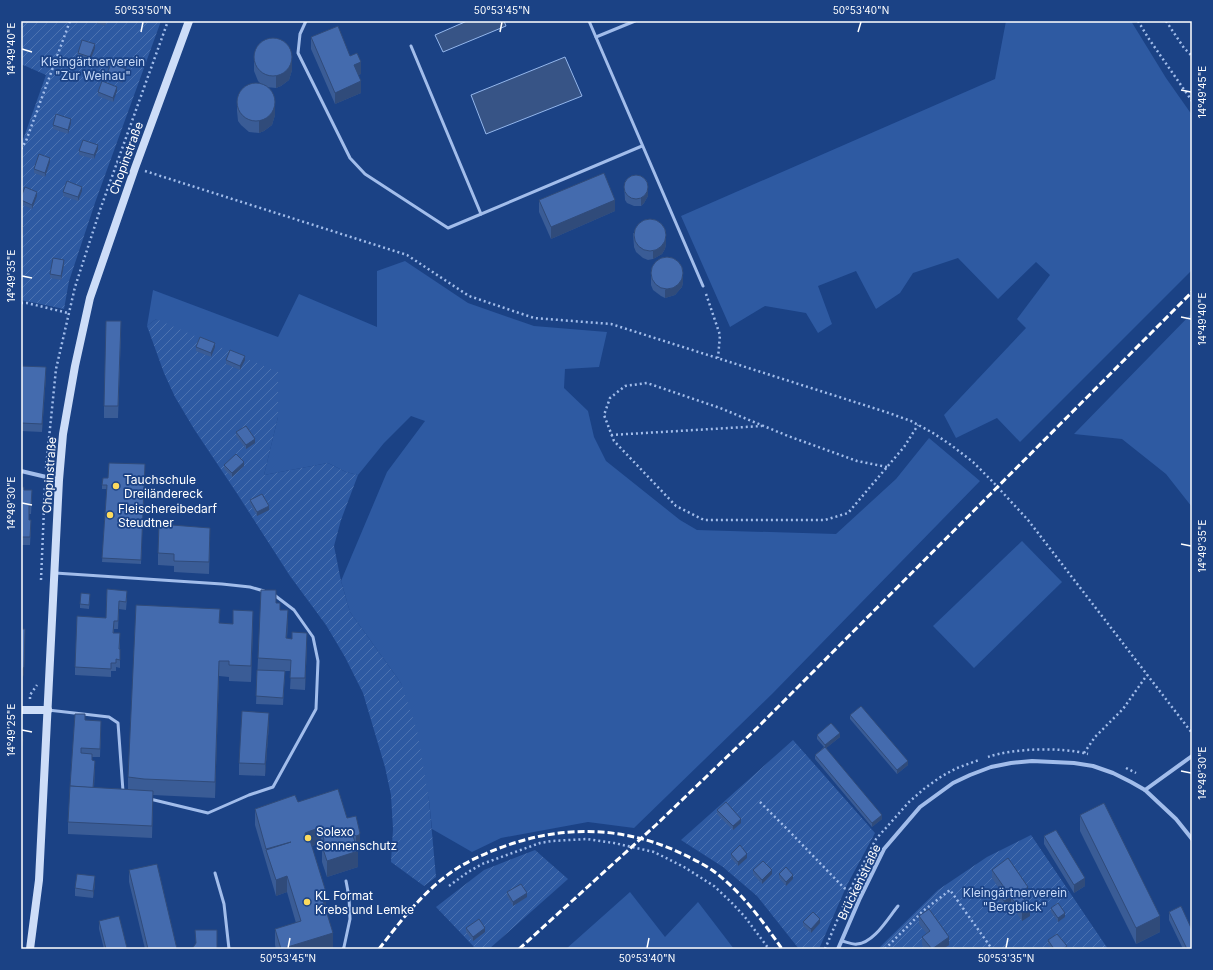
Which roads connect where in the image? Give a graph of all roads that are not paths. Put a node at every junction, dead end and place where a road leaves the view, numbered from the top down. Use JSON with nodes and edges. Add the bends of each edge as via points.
{"nodes":[{"id":1,"x":189,"y":21,"type":"edge"},
{"id":2,"x":306,"y":21,"type":"edge"},
{"id":3,"x":589,"y":21,"type":"edge"},
{"id":4,"x":635,"y":21,"type":"edge"},
{"id":5,"x":596,"y":36,"type":"junction"},
{"id":6,"x":411,"y":46,"type":"dead end"},
{"id":7,"x":642,"y":146,"type":"junction"},
{"id":8,"x":481,"y":214,"type":"junction"},
{"id":9,"x":703,"y":286,"type":"dead end"},
{"id":10,"x":21,"y":471,"type":"edge"},
{"id":11,"x":59,"y":480,"type":"junction"},
{"id":12,"x":55,"y":573,"type":"junction"},
{"id":13,"x":21,"y":710,"type":"edge"},
{"id":14,"x":48,"y":710,"type":"junction"},
{"id":15,"x":1192,"y":756,"type":"edge"},
{"id":16,"x":1145,"y":790,"type":"junction"},
{"id":17,"x":127,"y":795,"type":"edge"},
{"id":18,"x":148,"y":799,"type":"edge"},
{"id":19,"x":1192,"y":839,"type":"edge"},
{"id":20,"x":215,"y":873,"type":"dead end"},
{"id":21,"x":346,"y":881,"type":"dead end"},
{"id":22,"x":898,"y":906,"type":"dead end"},
{"id":23,"x":842,"y":941,"type":"junction"},
{"id":24,"x":30,"y":949,"type":"edge"},
{"id":25,"x":229,"y":949,"type":"edge"},
{"id":26,"x":343,"y":949,"type":"edge"},
{"id":27,"x":838,"y":949,"type":"edge"}],
"edges":[{"from":1,"to":11,"type":"main road","name":"Chopinstraße","via":[[90,298],[63,434]]},
{"from":2,"to":8,"type":"lane","via":[[300,34],[298,53],[350,158],[365,174],[448,228]]},
{"from":3,"to":5,"type":"lane"},
{"from":4,"to":5,"type":"lane"},
{"from":5,"to":7,"type":"lane"},
{"from":6,"to":8,"type":"lane"},
{"from":7,"to":8,"type":"lane"},
{"from":7,"to":9,"type":"lane"},
{"from":10,"to":11,"type":"street"},
{"from":11,"to":12,"type":"main road","name":"Chopinstraße"},
{"from":12,"to":14,"type":"main road","name":"Chopinstraße"},
{"from":12,"to":18,"type":"lane","via":[[250,587],[275,595],[294,610],[313,637],[318,661],[316,709],[274,787],[208,813]]},
{"from":13,"to":14,"type":"main road"},
{"from":14,"to":17,"type":"lane","via":[[109,717],[118,722],[123,791]]},
{"from":14,"to":24,"type":"main road","name":"Chopinstraße","via":[[39,880]]},
{"from":15,"to":16,"type":"street"},
{"from":16,"to":19,"type":"street","name":"Brückenstraße","via":[[1176,819]]},
{"from":16,"to":23,"type":"street","name":"Brückenstraße","via":[[1113,773],[1074,763],[1032,761],[991,767],[970,774],[953,783],[920,808],[884,850]]},
{"from":20,"to":25,"type":"lane","via":[[224,904]]},
{"from":21,"to":26,"type":"lane","via":[[350,918]]},
{"from":22,"to":23,"type":"lane","via":[[871,939],[858,944]]},
{"from":23,"to":27,"type":"street","name":"Brückenstraße"}]}
